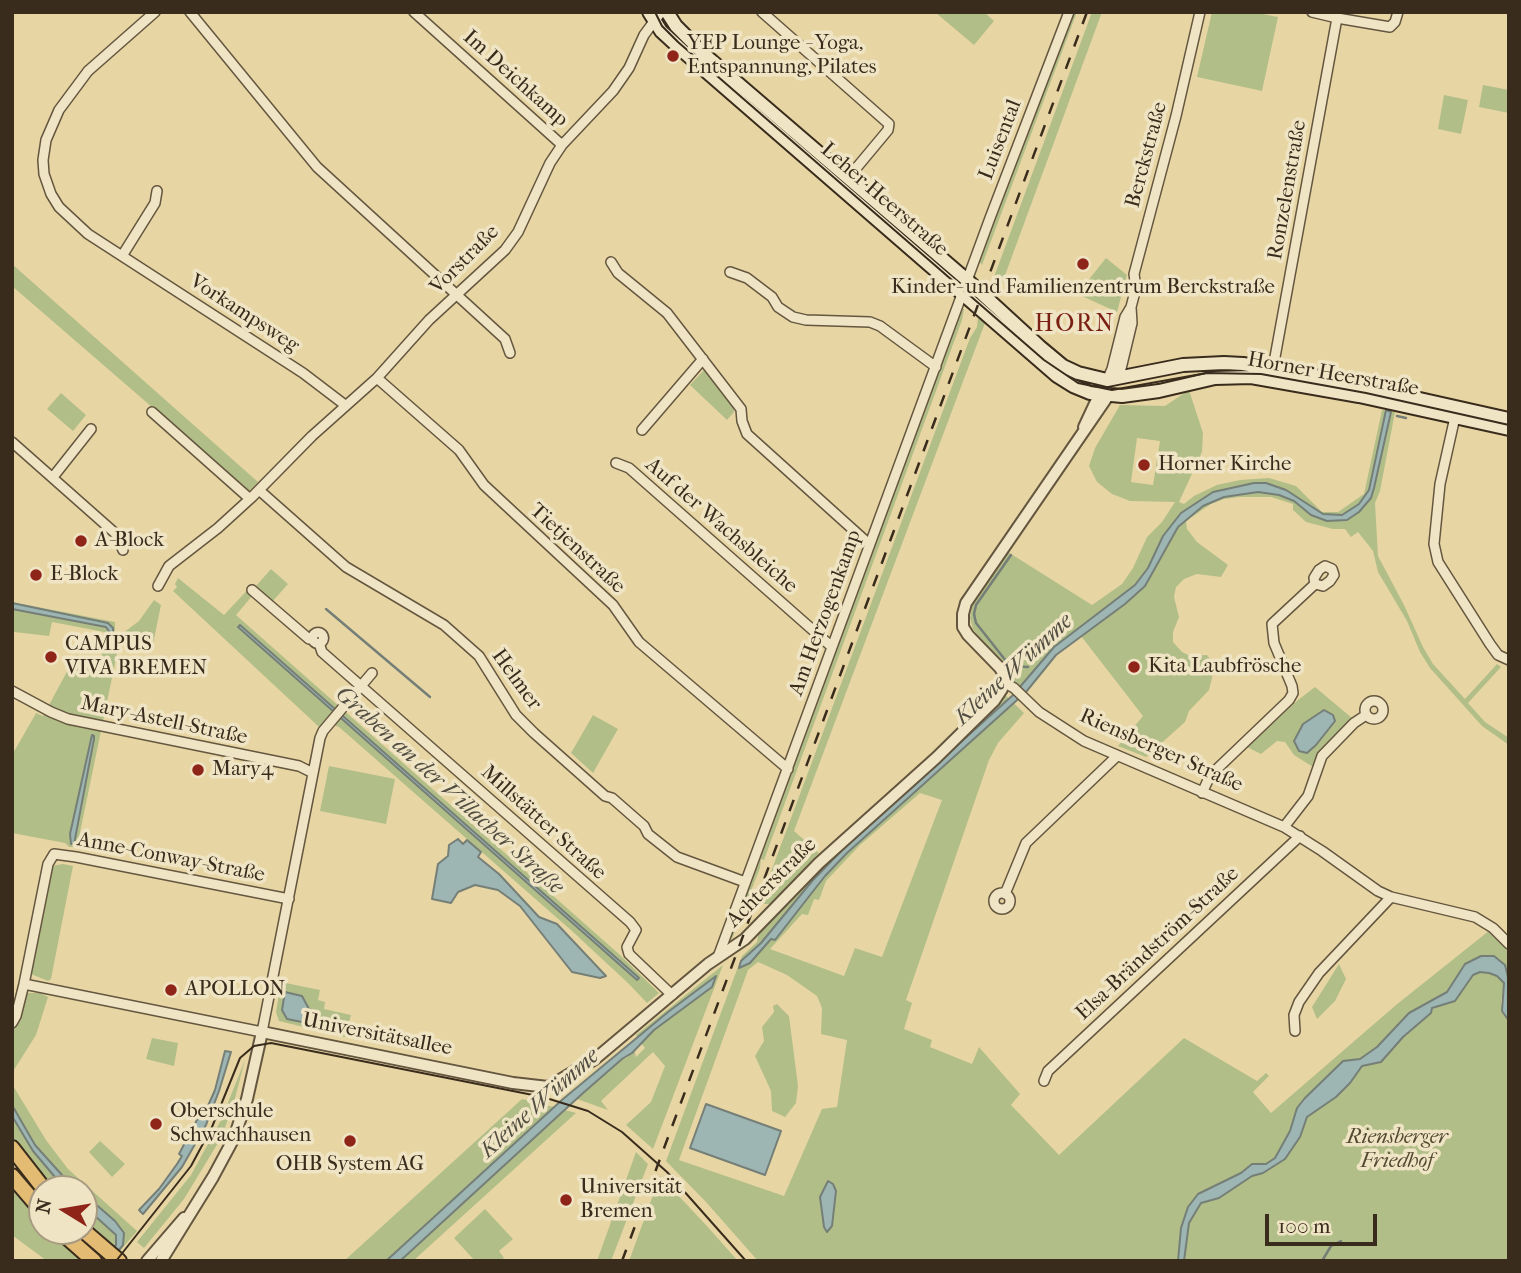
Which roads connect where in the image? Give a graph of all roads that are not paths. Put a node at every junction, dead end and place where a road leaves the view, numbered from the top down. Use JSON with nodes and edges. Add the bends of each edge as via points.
{"nodes":[{"id":1,"x":155,"y":12,"type":"edge"},
{"id":2,"x":190,"y":12,"type":"edge"},
{"id":3,"x":414,"y":12,"type":"edge"},
{"id":4,"x":667,"y":12,"type":"edge"},
{"id":5,"x":762,"y":12,"type":"edge"},
{"id":6,"x":1069,"y":12,"type":"edge"},
{"id":7,"x":1200,"y":12,"type":"edge"},
{"id":8,"x":1312,"y":12,"type":"edge"},
{"id":9,"x":1398,"y":12,"type":"edge"},
{"id":10,"x":654,"y":16,"type":"edge"},
{"id":11,"x":1337,"y":18,"type":"junction"},
{"id":12,"x":562,"y":145,"type":"junction"},
{"id":13,"x":848,"y":178,"type":"junction"},
{"id":14,"x":157,"y":191,"type":"dead end"},
{"id":15,"x":122,"y":256,"type":"junction"},
{"id":16,"x":611,"y":262,"type":"dead end"},
{"id":17,"x":730,"y":272,"type":"dead end"},
{"id":18,"x":967,"y":280,"type":"junction"},
{"id":19,"x":962,"y":293,"type":"junction"},
{"id":20,"x":457,"y":295,"type":"junction"},
{"id":21,"x":510,"y":353,"type":"dead end"},
{"id":22,"x":703,"y":359,"type":"junction"},
{"id":23,"x":936,"y":367,"type":"junction"},
{"id":24,"x":1273,"y":368,"type":"junction"},
{"id":25,"x":377,"y":378,"type":"junction"},
{"id":26,"x":1113,"y":378,"type":"junction"},
{"id":27,"x":1103,"y":396,"type":"junction"},
{"id":28,"x":345,"y":405,"type":"junction"},
{"id":29,"x":152,"y":412,"type":"dead end"},
{"id":30,"x":1455,"y":417,"type":"junction"},
{"id":31,"x":1509,"y":419,"type":"edge"},
{"id":32,"x":91,"y":429,"type":"dead end"},
{"id":33,"x":1509,"y":429,"type":"edge"},
{"id":34,"x":642,"y":430,"type":"dead end"},
{"id":35,"x":12,"y":442,"type":"edge"},
{"id":36,"x":616,"y":463,"type":"dead end"},
{"id":37,"x":53,"y":477,"type":"junction"},
{"id":38,"x":259,"y":490,"type":"junction"},
{"id":39,"x":250,"y":499,"type":"junction"},
{"id":40,"x":869,"y":544,"type":"junction"},
{"id":41,"x":123,"y":550,"type":"dead end"},
{"id":42,"x":1315,"y":584,"type":"dead end"},
{"id":43,"x":158,"y":586,"type":"dead end"},
{"id":44,"x":252,"y":590,"type":"dead end"},
{"id":45,"x":832,"y":647,"type":"junction"},
{"id":46,"x":1509,"y":660,"type":"edge"},
{"id":47,"x":372,"y":673,"type":"dead end"},
{"id":48,"x":1010,"y":686,"type":"junction"},
{"id":49,"x":361,"y":687,"type":"junction"},
{"id":50,"x":12,"y":691,"type":"edge"},
{"id":51,"x":1366,"y":715,"type":"dead end"},
{"id":52,"x":1117,"y":756,"type":"junction"},
{"id":53,"x":788,"y":769,"type":"junction"},
{"id":54,"x":313,"y":773,"type":"junction"},
{"id":55,"x":1202,"y":793,"type":"junction"},
{"id":56,"x":1284,"y":827,"type":"junction"},
{"id":57,"x":1300,"y":836,"type":"junction"},
{"id":58,"x":746,"y":882,"type":"junction"},
{"id":59,"x":1005,"y":894,"type":"dead end"},
{"id":60,"x":1391,"y":897,"type":"junction"},
{"id":61,"x":289,"y":899,"type":"junction"},
{"id":62,"x":1509,"y":944,"type":"edge"},
{"id":63,"x":718,"y":957,"type":"junction"},
{"id":64,"x":24,"y":984,"type":"junction"},
{"id":65,"x":672,"y":995,"type":"junction"},
{"id":66,"x":12,"y":1023,"type":"edge"},
{"id":67,"x":1295,"y":1031,"type":"dead end"},
{"id":68,"x":262,"y":1032,"type":"junction"},
{"id":69,"x":1044,"y":1081,"type":"dead end"},
{"id":70,"x":548,"y":1087,"type":"joint"},
{"id":71,"x":12,"y":1148,"type":"edge"},
{"id":72,"x":33,"y":1175,"type":"edge"},
{"id":73,"x":12,"y":1176,"type":"edge"},
{"id":74,"x":28,"y":1195,"type":"edge"},
{"id":75,"x":194,"y":1208,"type":"junction"},
{"id":76,"x":98,"y":1243,"type":"edge"},
{"id":77,"x":76,"y":1245,"type":"edge"},
{"id":78,"x":114,"y":1256,"type":"edge"},
{"id":79,"x":94,"y":1261,"type":"edge"},
{"id":80,"x":147,"y":1261,"type":"edge"},
{"id":81,"x":161,"y":1261,"type":"edge"}],
"edges":[{"from":1,"to":15,"type":"street","name":"Vorkampsweg","via":[[74,87],[53,122],[43,160],[46,183],[59,207],[88,234]]},
{"from":2,"to":20,"type":"street","via":[[317,167]]},
{"from":3,"to":12,"type":"street","name":"Im Deichkamp"},
{"from":4,"to":13,"type":"main road","name":"Leher Heerstraße","via":[[705,55]]},
{"from":5,"to":13,"type":"street","via":[[889,124]]},
{"from":6,"to":18,"type":"street","name":"Luisental"},
{"from":7,"to":26,"type":"street","name":"Berckstraße","via":[[1134,274],[1132,323]]},
{"from":8,"to":11,"type":"street"},
{"from":9,"to":11,"type":"street","via":[[1390,27]]},
{"from":10,"to":12,"type":"street","name":"Vorstraße","via":[[613,91]]},
{"from":10,"to":19,"type":"main road","name":"Leher Heerstraße","via":[[686,54]]},
{"from":11,"to":24,"type":"street","name":"Ronzelenstraße"},
{"from":12,"to":20,"type":"street","name":"Vorstraße","via":[[518,232]]},
{"from":13,"to":18,"type":"main road","name":"Leher Heerstraße"},
{"from":14,"to":15,"type":"street","via":[[155,203]]},
{"from":15,"to":28,"type":"street","name":"Vorkampsweg"},
{"from":16,"to":22,"type":"street","via":[[667,313]]},
{"from":17,"to":23,"type":"street","via":[[747,278],[793,317],[870,322]]},
{"from":18,"to":19,"type":"street","name":"Am Herzogenkamp"},
{"from":18,"to":26,"type":"main road","name":"Leher Heerstraße","via":[[1063,366],[1088,377]]},
{"from":19,"to":23,"type":"street","name":"Am Herzogenkamp"},
{"from":19,"to":27,"type":"main road","name":"Leher Heerstraße","via":[[1057,376]]},
{"from":20,"to":21,"type":"street","via":[[505,339]]},
{"from":20,"to":25,"type":"street","name":"Vorstraße"},
{"from":22,"to":34,"type":"street"},
{"from":22,"to":40,"type":"street","via":[[741,409],[747,434]]},
{"from":23,"to":40,"type":"street","name":"Am Herzogenkamp"},
{"from":24,"to":26,"type":"main road","name":"Horner Heerstraße","via":[[1205,363]]},
{"from":24,"to":31,"type":"main road","name":"Horner Heerstraße"},
{"from":25,"to":28,"type":"street","name":"Vorstraße"},
{"from":25,"to":53,"type":"street","name":"Tietjenstraße","via":[[458,450],[484,485],[613,605],[639,642]]},
{"from":26,"to":27,"type":"main road"},
{"from":27,"to":30,"type":"main road","name":"Horner Heerstraße","via":[[1149,393],[1215,378],[1251,377]]},
{"from":27,"to":48,"type":"street","name":"Riensberger Straße","via":[[962,614],[968,635],[1000,668]]},
{"from":28,"to":38,"type":"street","name":"Vorstraße"},
{"from":29,"to":39,"type":"street"},
{"from":30,"to":33,"type":"main road","name":"Horner Heerstraße"},
{"from":30,"to":46,"type":"street","via":[[1440,484],[1434,544],[1438,562],[1490,644]]},
{"from":32,"to":37,"type":"street"},
{"from":35,"to":37,"type":"street"},
{"from":36,"to":45,"type":"street","name":"Auf der Wachsbleiche","via":[[629,468]]},
{"from":37,"to":41,"type":"street","via":[[116,534]]},
{"from":38,"to":39,"type":"street","name":"Vorstraße"},
{"from":38,"to":58,"type":"street","name":"Helmer","via":[[346,567],[444,625],[478,656],[510,707],[534,733],[648,834],[686,861]]},
{"from":39,"to":43,"type":"street","name":"Vorstraße","via":[[169,566]]},
{"from":40,"to":45,"type":"street","name":"Am Herzogenkamp"},
{"from":42,"to":55,"type":"street","via":[[1272,624],[1274,643],[1293,693],[1219,767]]},
{"from":44,"to":49,"type":"street","via":[[316,641]]},
{"from":45,"to":53,"type":"street","name":"Am Herzogenkamp"},
{"from":47,"to":49,"type":"street"},
{"from":48,"to":52,"type":"street","name":"Riensberger Straße","via":[[1065,730]]},
{"from":48,"to":63,"type":"street","name":"Achterstraße","via":[[818,863],[746,939]]},
{"from":49,"to":54,"type":"street","via":[[323,731]]},
{"from":49,"to":65,"type":"street","name":"Millstätter Straße","via":[[630,922],[636,930],[627,947],[629,954]]},
{"from":50,"to":54,"type":"street","name":"Mary-Astell-Straße","via":[[68,719],[299,766]]},
{"from":51,"to":56,"type":"street","via":[[1322,756],[1308,796]]},
{"from":52,"to":55,"type":"street","name":"Riensberger Straße"},
{"from":52,"to":59,"type":"street","via":[[1027,843]]},
{"from":53,"to":58,"type":"street","name":"Am Herzogenkamp"},
{"from":54,"to":61,"type":"street"},
{"from":55,"to":56,"type":"street","name":"Riensberger Straße"},
{"from":56,"to":57,"type":"street","name":"Riensberger Straße"},
{"from":57,"to":60,"type":"street","name":"Riensberger Straße"},
{"from":57,"to":69,"type":"street","name":"Elsa-Brändström-Straße","via":[[1048,1070]]},
{"from":58,"to":63,"type":"street","name":"Am Herzogenkamp"},
{"from":60,"to":62,"type":"street","name":"Riensberger Straße","via":[[1475,917]]},
{"from":60,"to":67,"type":"street","via":[[1319,973],[1299,1002]]},
{"from":61,"to":64,"type":"street","name":"Anne-Conway-Straße","via":[[54,854],[48,864]]},
{"from":61,"to":68,"type":"street"},
{"from":63,"to":65,"type":"street","name":"Achterstraße"},
{"from":64,"to":66,"type":"street","name":"Anne-Conway-Straße"},
{"from":64,"to":68,"type":"street"},
{"from":65,"to":70,"type":"street","name":"Achterstraße","via":[[595,1059]]},
{"from":68,"to":70,"type":"street","name":"Universitätsallee"},
{"from":68,"to":75,"type":"street","via":[[233,1138]]},
{"from":71,"to":72,"type":"main road"},
{"from":73,"to":74,"type":"main road"},
{"from":75,"to":80,"type":"street"},
{"from":75,"to":81,"type":"street"},
{"from":76,"to":78,"type":"main road"},
{"from":77,"to":79,"type":"main road"}]}
